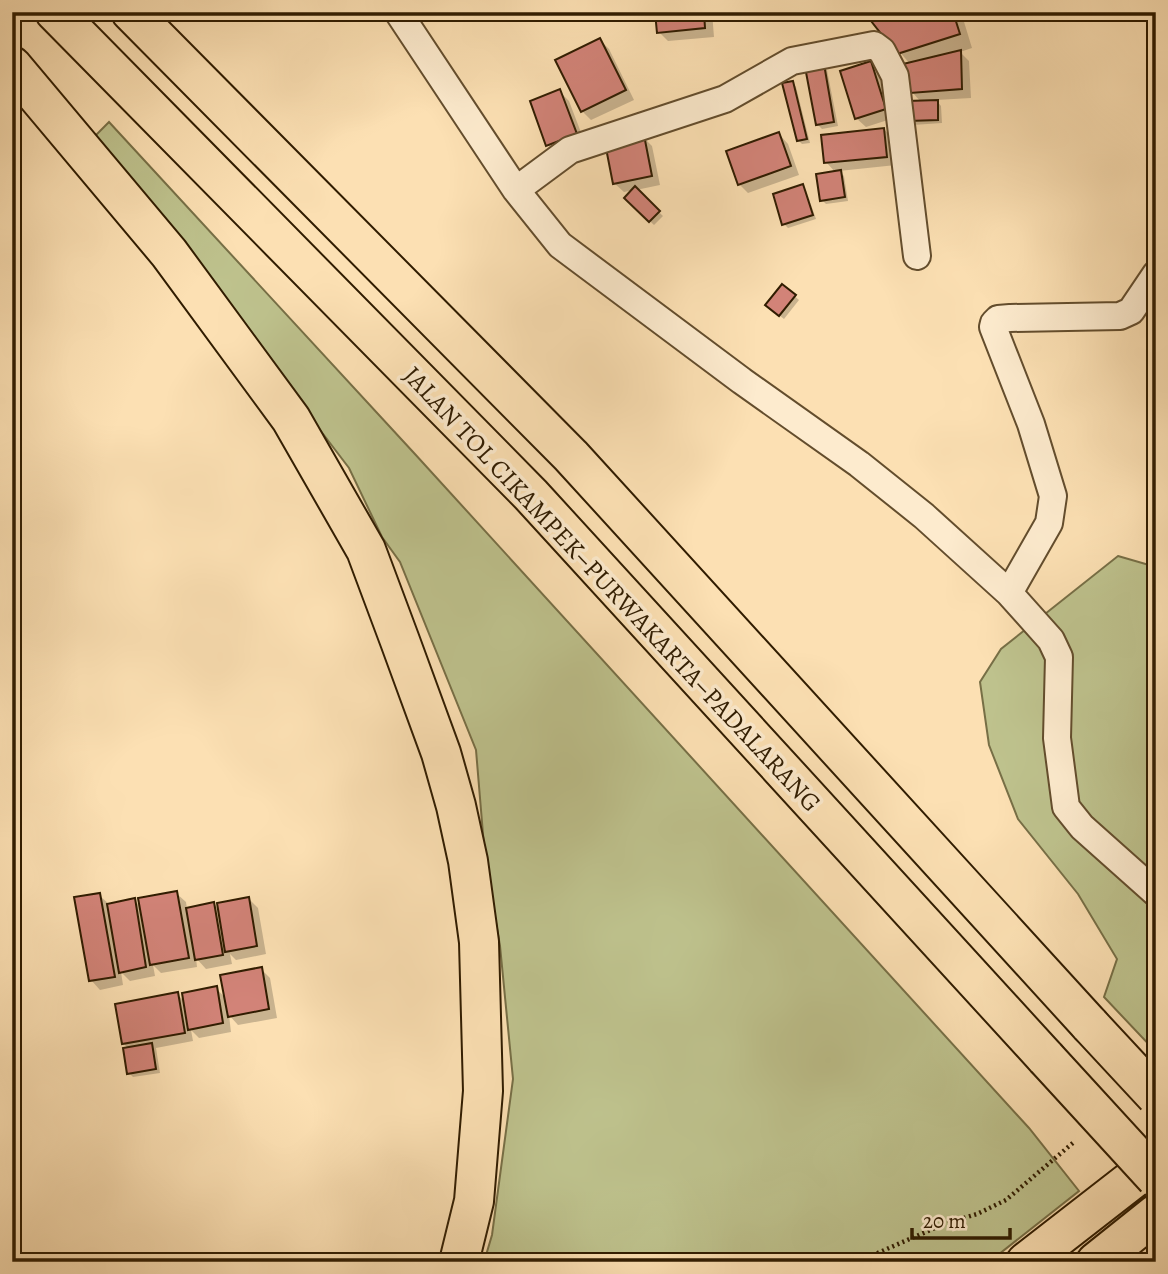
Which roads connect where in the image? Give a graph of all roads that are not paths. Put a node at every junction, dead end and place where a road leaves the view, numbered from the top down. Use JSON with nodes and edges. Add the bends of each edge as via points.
{"nodes":[{"id":1,"x":55,"y":12,"type":"edge"},
{"id":2,"x":131,"y":12,"type":"edge"},
{"id":3,"x":398,"y":12,"type":"edge"},
{"id":4,"x":12,"y":66,"type":"edge"},
{"id":5,"x":516,"y":190,"type":"junction"},
{"id":6,"x":917,"y":256,"type":"dead end"},
{"id":7,"x":1156,"y":274,"type":"edge"},
{"id":8,"x":1009,"y":593,"type":"junction"},
{"id":9,"x":1156,"y":893,"type":"edge"},
{"id":10,"x":1156,"y":1096,"type":"edge"},
{"id":11,"x":1156,"y":1161,"type":"edge"},
{"id":12,"x":1156,"y":1178,"type":"edge"},
{"id":13,"x":1156,"y":1214,"type":"edge"},
{"id":14,"x":459,"y":1262,"type":"edge"},
{"id":15,"x":1026,"y":1262,"type":"edge"},
{"id":16,"x":1096,"y":1262,"type":"edge"}],
"edges":[{"from":1,"to":12,"type":"highway","name":"JALAN TOL CIKAMPEK–PURWAKARTA–PADALARANG","bridge":true,"via":[[531,495]]},
{"from":2,"to":10,"type":"highway","bridge":true,"via":[[570,456]]},
{"from":3,"to":5,"type":"street"},
{"from":4,"to":14,"type":"highway","via":[[169,253],[291,419],[366,550],[442,753],[468,861],[479,942],[482,1103],[474,1201]]},
{"from":5,"to":6,"type":"street","via":[[570,150],[725,99],[792,61],[874,45],[883,51],[895,76]]},
{"from":5,"to":8,"type":"street","via":[[560,245],[859,464]]},
{"from":7,"to":8,"type":"street","via":[[1131,311],[1120,316],[1010,317],[994,323],[1053,496],[1049,523]]},
{"from":8,"to":9,"type":"street","via":[[1051,640],[1059,657],[1056,738],[1066,807]]},
{"from":11,"to":15,"type":"highway"},
{"from":13,"to":16,"type":"highway"}]}
